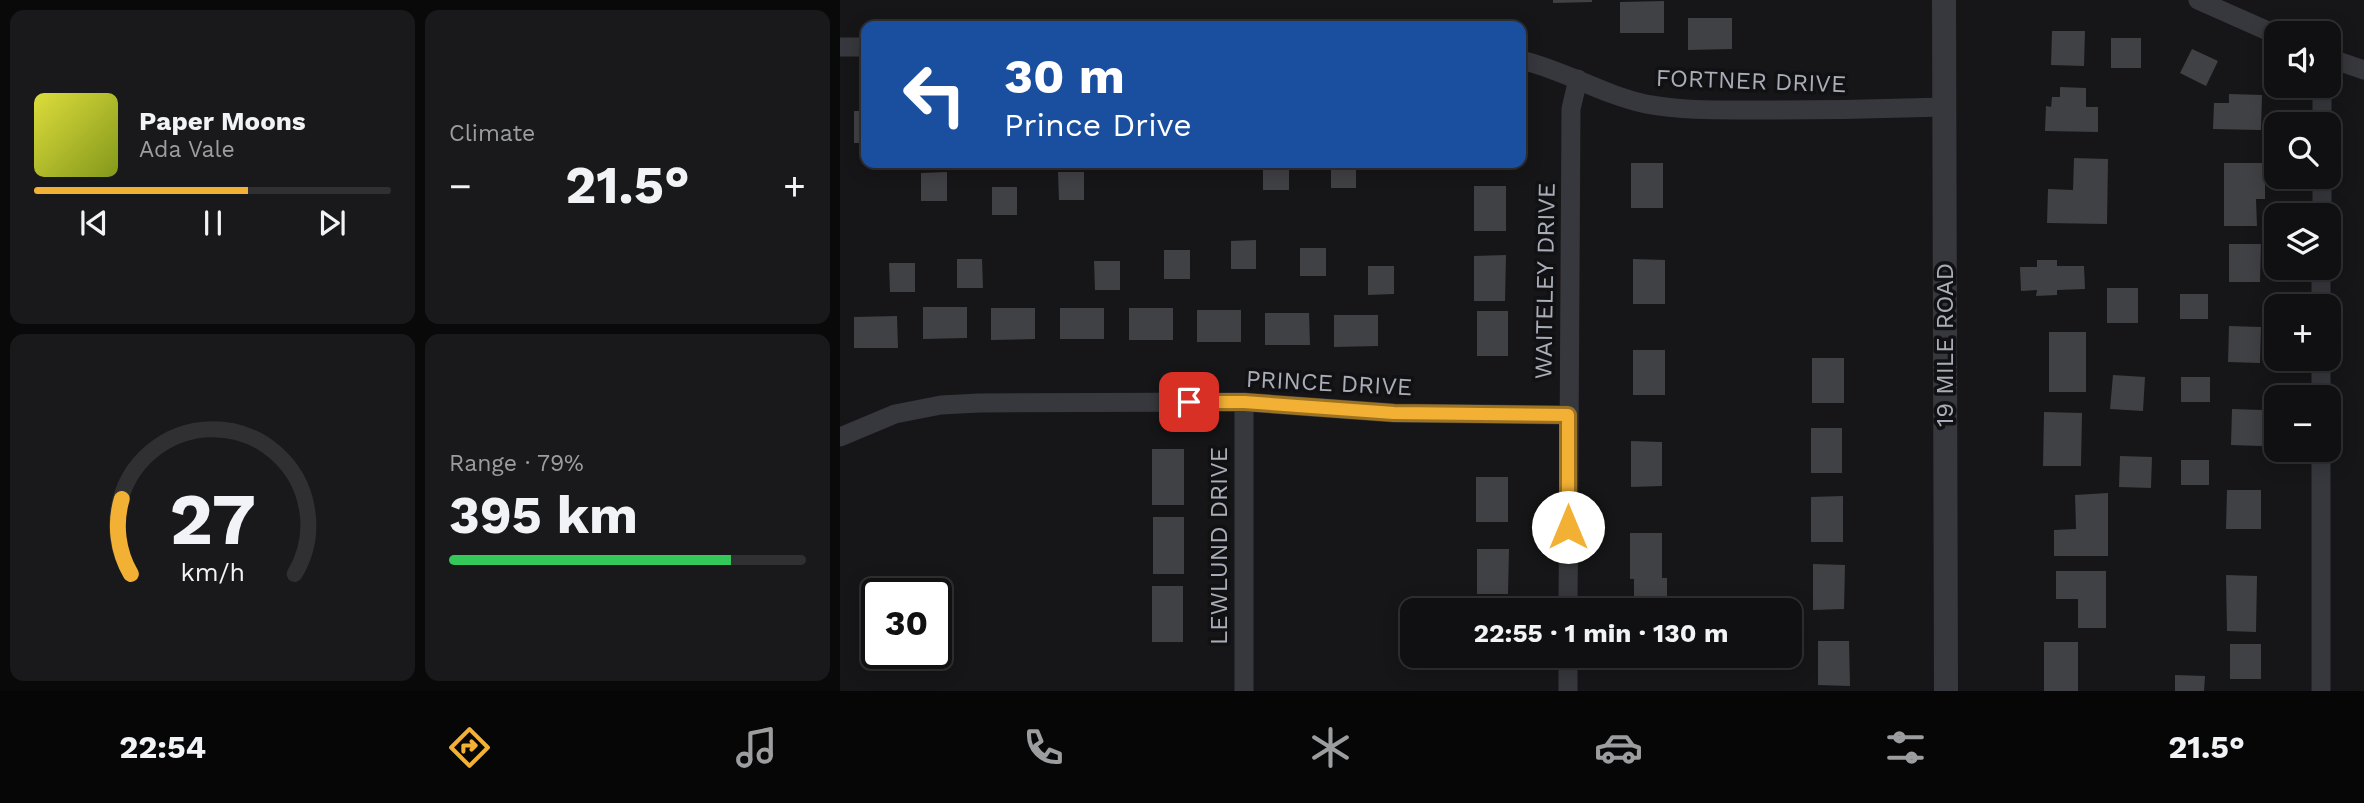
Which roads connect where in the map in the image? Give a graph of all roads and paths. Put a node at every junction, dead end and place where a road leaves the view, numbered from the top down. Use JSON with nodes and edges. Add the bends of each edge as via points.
{"nodes":[{"id":1,"x":1944,"y":0,"type":"edge"},
{"id":2,"x":2198,"y":0,"type":"edge"},
{"id":3,"x":2264,"y":29,"type":"edge"},
{"id":4,"x":840,"y":47,"type":"edge"},
{"id":5,"x":861,"y":47,"type":"edge"},
{"id":6,"x":1526,"y":61,"type":"edge"},
{"id":7,"x":2341,"y":62,"type":"edge"},
{"id":8,"x":2364,"y":70,"type":"edge"},
{"id":9,"x":1578,"y":79,"type":"junction"},
{"id":10,"x":1945,"y":107,"type":"junction"},
{"id":11,"x":1244,"y":402,"type":"junction"},
{"id":12,"x":1568,"y":415,"type":"junction"},
{"id":13,"x":840,"y":437,"type":"edge"},
{"id":14,"x":2321,"y":462,"type":"edge"},
{"id":15,"x":1568,"y":598,"type":"edge"},
{"id":16,"x":1568,"y":668,"type":"edge"},
{"id":17,"x":1244,"y":691,"type":"edge"},
{"id":18,"x":1568,"y":691,"type":"edge"},
{"id":19,"x":1945,"y":691,"type":"edge"},
{"id":20,"x":2321,"y":691,"type":"edge"}],
"edges":[{"from":1,"to":10,"type":"street","name":"19 MILE ROAD"},
{"from":2,"to":3,"type":"street"},
{"from":4,"to":5,"type":"street"},
{"from":6,"to":9,"type":"street","name":"FORTNER DRIVE"},
{"from":7,"to":8,"type":"street"},
{"from":9,"to":10,"type":"street","name":"FORTNER DRIVE","via":[[1645,103],[1679,109]]},
{"from":9,"to":12,"type":"street","name":"WAITELEY DRIVE","via":[[1571,109]]},
{"from":10,"to":19,"type":"street","name":"19 MILE ROAD"},
{"from":11,"to":12,"type":"street","name":"PRINCE DRIVE","via":[[1394,413]]},
{"from":11,"to":13,"type":"street","name":"PRINCE DRIVE","via":[[941,405],[895,414]]},
{"from":11,"to":17,"type":"street","name":"LEWLUND DRIVE"},
{"from":12,"to":15,"type":"street","name":"WAITELEY DRIVE"},
{"from":14,"to":20,"type":"street"},
{"from":16,"to":18,"type":"street"}]}
